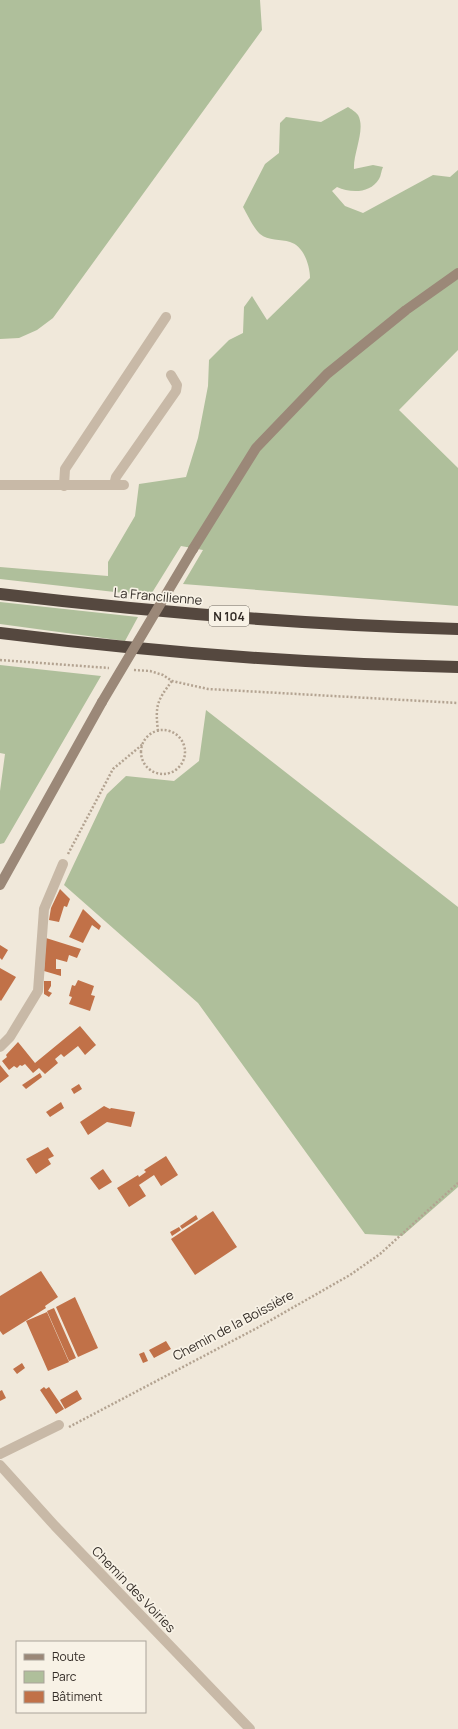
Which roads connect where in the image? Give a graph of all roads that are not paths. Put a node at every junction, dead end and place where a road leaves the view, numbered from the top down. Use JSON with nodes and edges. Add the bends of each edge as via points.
{"nodes":[{"id":1,"x":458,"y":273,"type":"edge"},
{"id":2,"x":166,"y":317,"type":"dead end"},
{"id":3,"x":171,"y":375,"type":"dead end"},
{"id":4,"x":0,"y":486,"type":"edge"},
{"id":5,"x":64,"y":486,"type":"junction"},
{"id":6,"x":0,"y":594,"type":"edge"},
{"id":7,"x":458,"y":629,"type":"edge"},
{"id":8,"x":0,"y":633,"type":"edge"},
{"id":9,"x":458,"y":667,"type":"edge"},
{"id":10,"x":62,"y":864,"type":"road end"},
{"id":11,"x":0,"y":884,"type":"edge"},
{"id":12,"x":0,"y":1047,"type":"edge"},
{"id":13,"x":59,"y":1425,"type":"road end"},
{"id":14,"x":0,"y":1454,"type":"edge"},
{"id":15,"x":0,"y":1465,"type":"edge"},
{"id":16,"x":250,"y":1729,"type":"edge"}],
"edges":[{"from":1,"to":11,"type":"street","bridge":true,"via":[[406,310],[327,374],[256,448],[102,702]]},
{"from":2,"to":5,"type":"street","via":[[65,469]]},
{"from":3,"to":5,"type":"street","via":[[177,385],[176,391],[116,477],[119,485]]},
{"from":4,"to":5,"type":"street"},
{"from":6,"to":7,"type":"highway","name":"La Francilienne","number":"N 104","via":[[195,614]]},
{"from":8,"to":9,"type":"highway","via":[[206,654]]},
{"from":10,"to":12,"type":"street","via":[[44,909],[38,991],[10,1037]]},
{"from":13,"to":14,"type":"street"},
{"from":15,"to":16,"type":"street","name":"Chemin des Voiries","via":[[55,1526]]}]}
